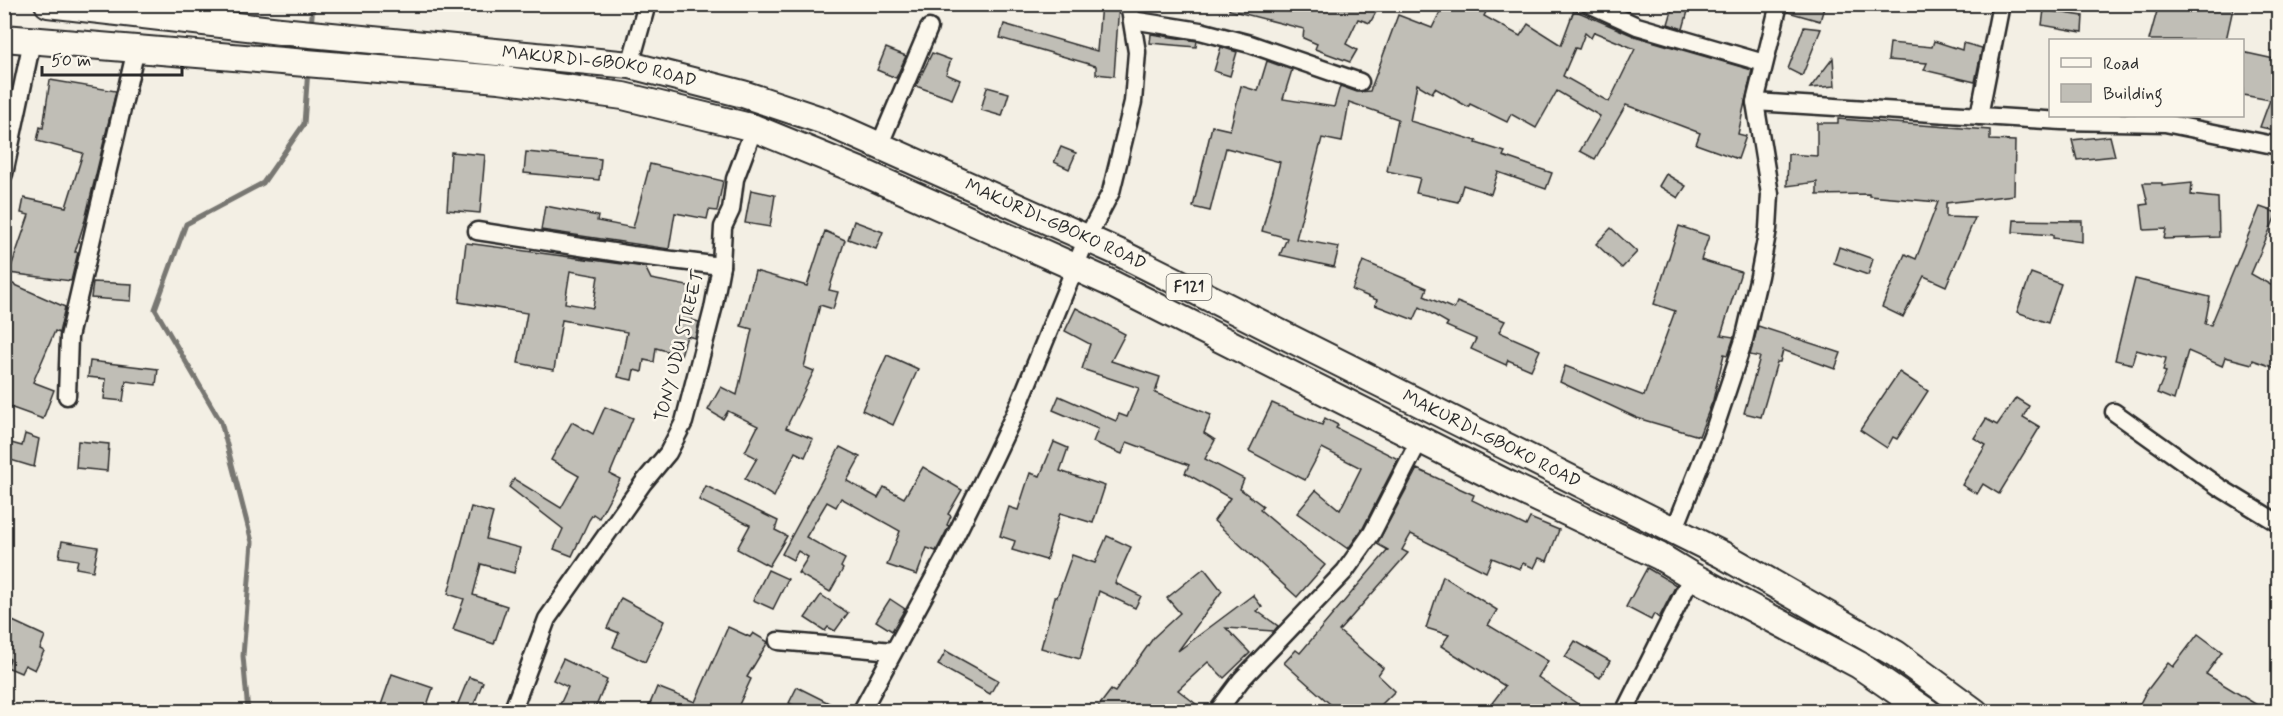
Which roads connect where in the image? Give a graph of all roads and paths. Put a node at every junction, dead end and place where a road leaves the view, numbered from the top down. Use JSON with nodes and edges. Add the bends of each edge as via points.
{"nodes":[{"id":1,"x":48,"y":4,"type":"edge"},
{"id":2,"x":647,"y":4,"type":"edge"},
{"id":3,"x":1589,"y":4,"type":"edge"},
{"id":4,"x":1779,"y":4,"type":"edge"},
{"id":5,"x":2001,"y":4,"type":"edge"},
{"id":6,"x":177,"y":12,"type":"edge"},
{"id":7,"x":1130,"y":12,"type":"edge"},
{"id":8,"x":929,"y":27,"type":"dead end"},
{"id":9,"x":4,"y":38,"type":"edge"},
{"id":10,"x":32,"y":41,"type":"junction"},
{"id":11,"x":136,"y":49,"type":"junction"},
{"id":12,"x":1764,"y":63,"type":"junction"},
{"id":13,"x":630,"y":65,"type":"junction"},
{"id":14,"x":1360,"y":82,"type":"dead end"},
{"id":15,"x":1755,"y":102,"type":"junction"},
{"id":16,"x":1979,"y":116,"type":"junction"},
{"id":17,"x":754,"y":128,"type":"junction"},
{"id":18,"x":880,"y":144,"type":"junction"},
{"id":19,"x":2278,"y":146,"type":"edge"},
{"id":20,"x":4,"y":174,"type":"edge"},
{"id":21,"x":477,"y":231,"type":"dead end"},
{"id":22,"x":1087,"y":238,"type":"junction"},
{"id":23,"x":721,"y":266,"type":"junction"},
{"id":24,"x":1077,"y":268,"type":"junction"},
{"id":25,"x":67,"y":396,"type":"dead end"},
{"id":26,"x":2114,"y":412,"type":"dead end"},
{"id":27,"x":1420,"y":439,"type":"junction"},
{"id":28,"x":2278,"y":523,"type":"edge"},
{"id":29,"x":1674,"y":531,"type":"junction"},
{"id":30,"x":1692,"y":576,"type":"junction"},
{"id":31,"x":778,"y":641,"type":"dead end"},
{"id":32,"x":893,"y":651,"type":"junction"},
{"id":33,"x":512,"y":711,"type":"edge"},
{"id":34,"x":861,"y":711,"type":"edge"},
{"id":35,"x":1217,"y":711,"type":"edge"},
{"id":36,"x":1624,"y":711,"type":"edge"},
{"id":37,"x":1927,"y":711,"type":"edge"},
{"id":38,"x":1975,"y":711,"type":"edge"}],
"edges":[{"from":1,"to":6,"type":"main road","name":"MAKURDI-GBOKO ROAD","number":"F121"},
{"from":2,"to":13,"type":"street"},
{"from":3,"to":12,"type":"street","via":[[1637,26]]},
{"from":4,"to":12,"type":"street"},
{"from":5,"to":16,"type":"street"},
{"from":6,"to":13,"type":"main road","name":"MAKURDI-GBOKO ROAD","number":"F121","via":[[280,31]]},
{"from":7,"to":14,"type":"street","via":[[1250,44]]},
{"from":7,"to":22,"type":"street","via":[[1137,52],[1133,102],[1111,192]]},
{"from":8,"to":18,"type":"street"},
{"from":9,"to":10,"type":"main road","number":"F121"},
{"from":10,"to":11,"type":"main road","number":"F121"},
{"from":10,"to":20,"type":"street"},
{"from":11,"to":17,"type":"main road","number":"F121","via":[[499,79],[623,96]]},
{"from":11,"to":25,"type":"street","via":[[69,337]]},
{"from":12,"to":15,"type":"street"},
{"from":13,"to":18,"type":"main road","name":"MAKURDI-GBOKO ROAD","number":"F121","via":[[743,94]]},
{"from":15,"to":16,"type":"street"},
{"from":15,"to":29,"type":"street","via":[[1770,194],[1768,229],[1744,340]]},
{"from":16,"to":19,"type":"street","via":[[2165,123]]},
{"from":17,"to":23,"type":"street","name":"TONY UDU STREET","via":[[723,227]]},
{"from":17,"to":24,"type":"main road","number":"F121"},
{"from":18,"to":22,"type":"main road","name":"MAKURDI-GBOKO ROAD","number":"F121"},
{"from":21,"to":23,"type":"street"},
{"from":22,"to":24,"type":"street"},
{"from":22,"to":29,"type":"main road","name":"MAKURDI-GBOKO ROAD","number":"F121"},
{"from":23,"to":33,"type":"street","name":"TONY UDU STREET","via":[[697,375],[676,440],[547,619]]},
{"from":24,"to":27,"type":"main road","number":"F121"},
{"from":24,"to":32,"type":"street","via":[[953,549]]},
{"from":26,"to":28,"type":"street","via":[[2219,487]]},
{"from":27,"to":30,"type":"main road","number":"F121","via":[[1659,556]]},
{"from":27,"to":35,"type":"street","via":[[1372,533],[1345,571],[1241,680]]},
{"from":29,"to":38,"type":"main road","name":"MAKURDI-GBOKO ROAD","number":"F121","via":[[1733,560],[1896,654]]},
{"from":30,"to":36,"type":"street"},
{"from":30,"to":37,"type":"main road","number":"F121","via":[[1859,665]]},
{"from":31,"to":32,"type":"street"},
{"from":32,"to":34,"type":"street"}]}
